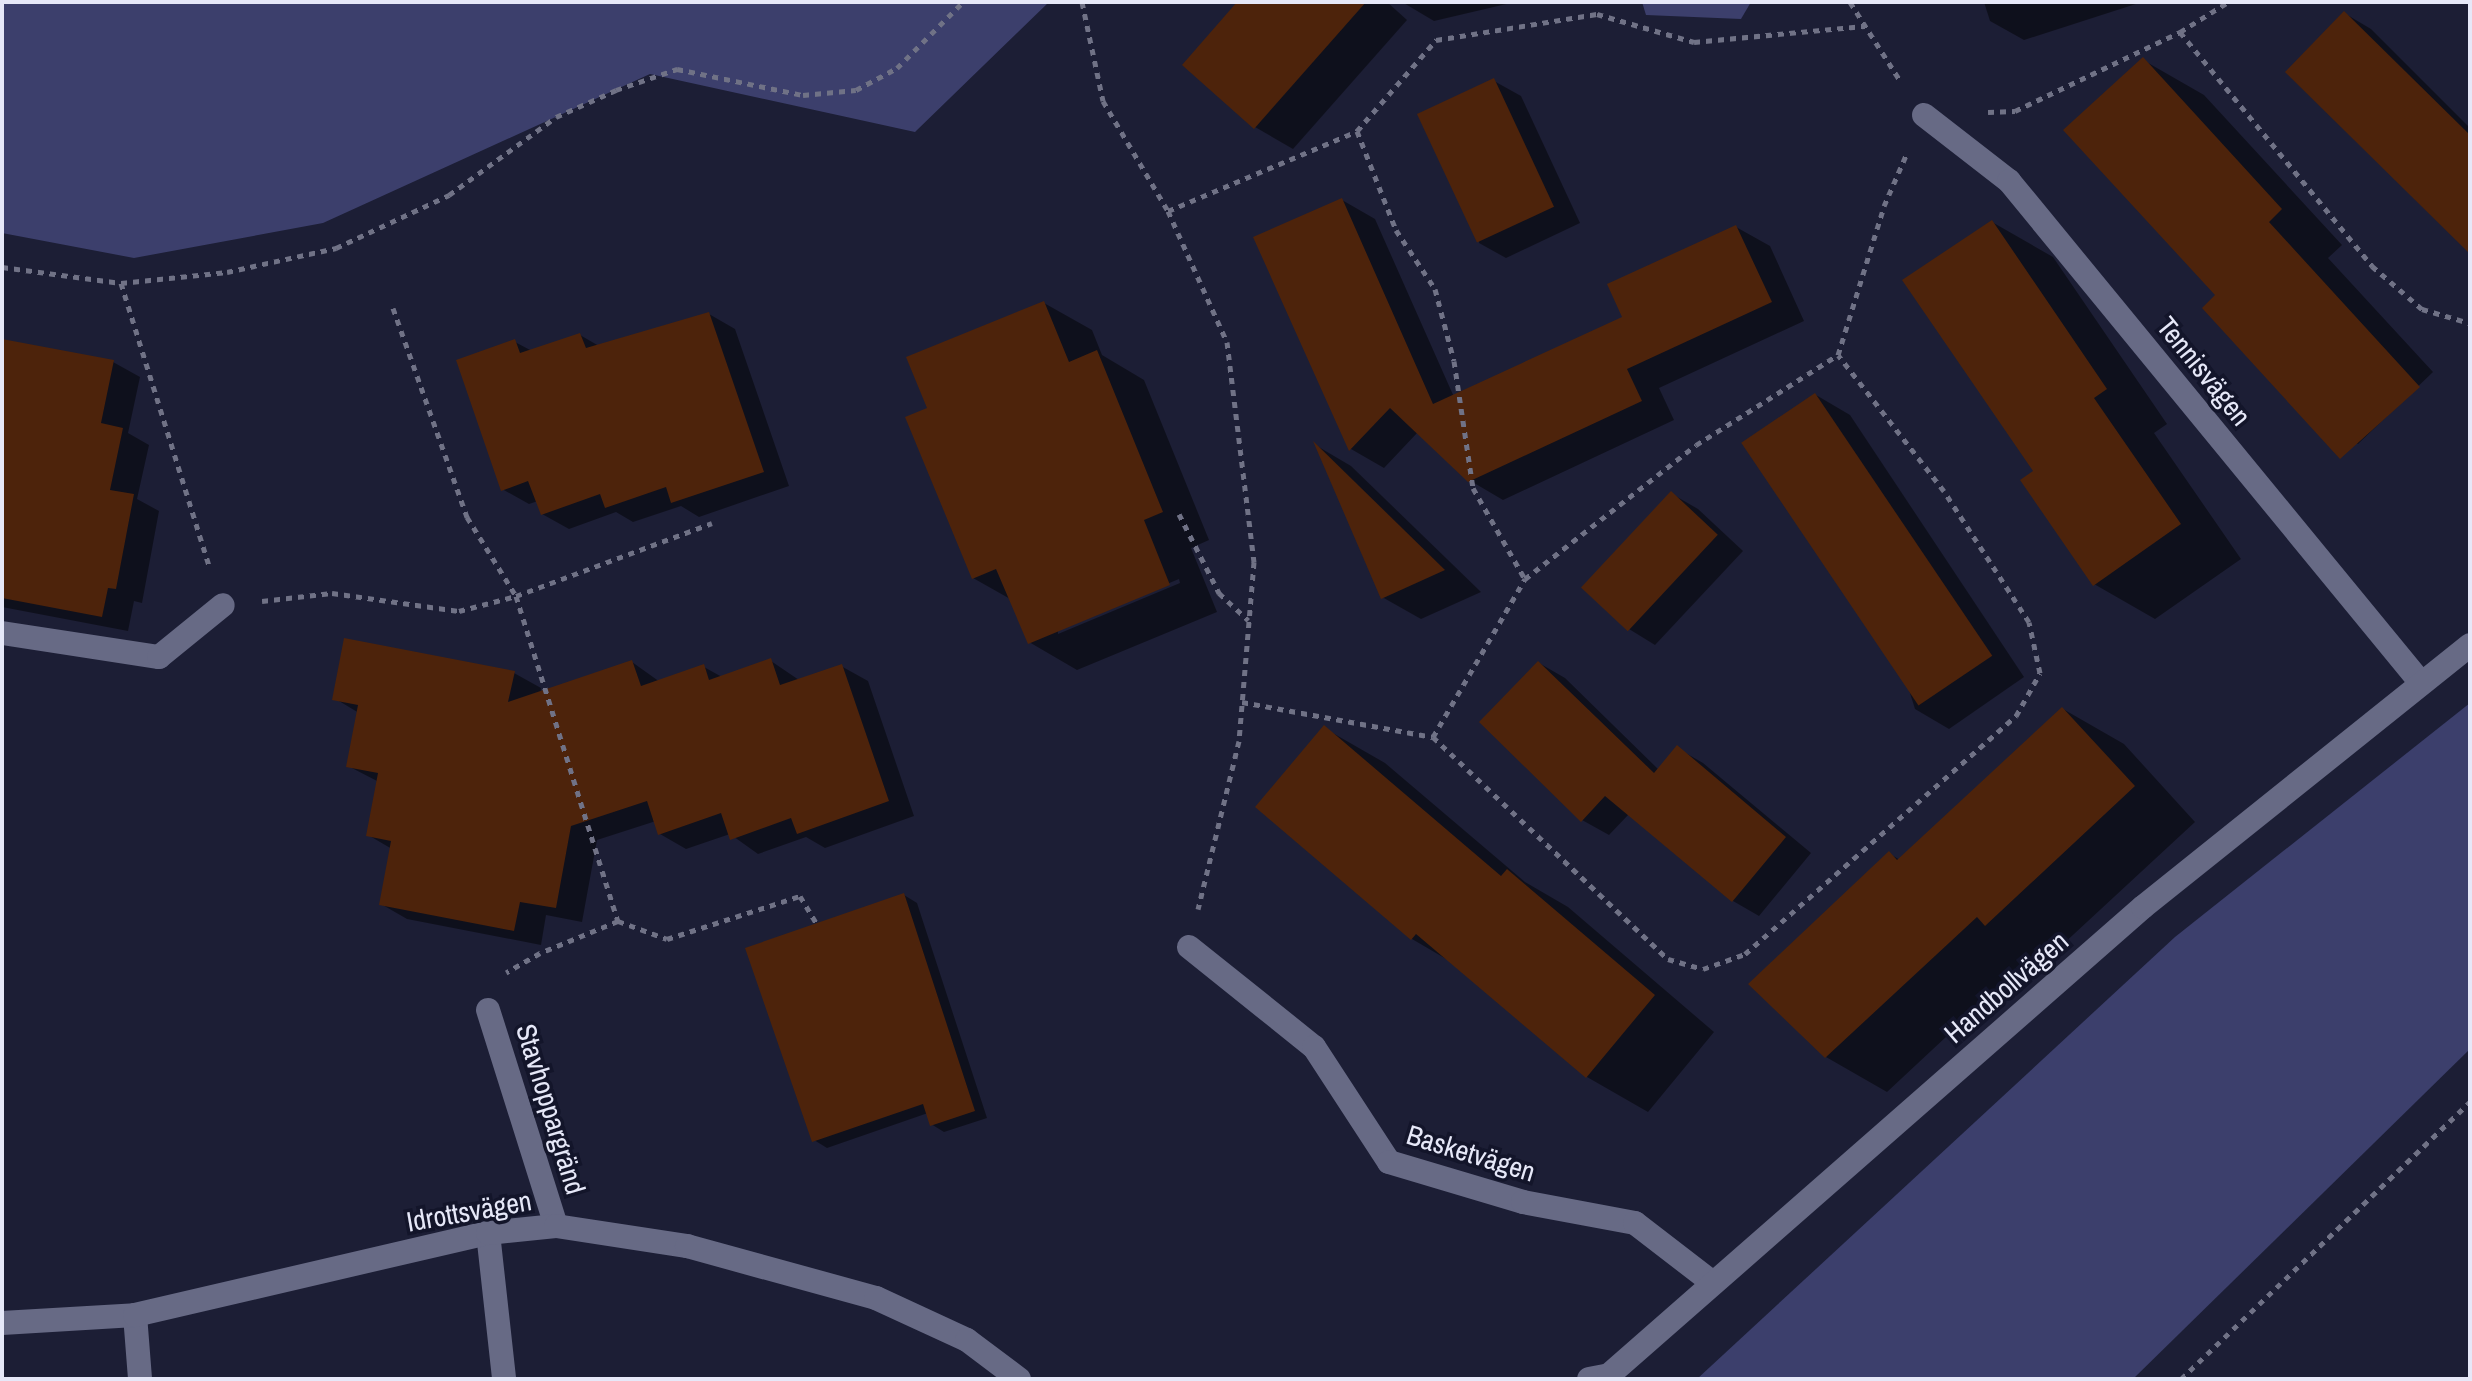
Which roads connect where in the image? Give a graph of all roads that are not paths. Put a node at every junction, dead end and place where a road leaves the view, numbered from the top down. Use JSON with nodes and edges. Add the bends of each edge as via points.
{"nodes":[{"id":1,"x":1924,"y":115,"type":"road end"},
{"id":2,"x":223,"y":605,"type":"road end"},
{"id":3,"x":2,"y":633,"type":"edge"},
{"id":4,"x":2470,"y":645,"type":"edge"},
{"id":5,"x":2421,"y":683,"type":"junction"},
{"id":6,"x":1189,"y":947,"type":"road end"},
{"id":7,"x":488,"y":1010,"type":"road end"},
{"id":8,"x":556,"y":1226,"type":"junction"},
{"id":9,"x":488,"y":1233,"type":"junction"},
{"id":10,"x":1713,"y":1283,"type":"junction"},
{"id":11,"x":135,"y":1315,"type":"junction"},
{"id":12,"x":2,"y":1323,"type":"edge"},
{"id":13,"x":140,"y":1379,"type":"edge"},
{"id":14,"x":504,"y":1379,"type":"edge"},
{"id":15,"x":1019,"y":1379,"type":"edge"},
{"id":16,"x":1589,"y":1379,"type":"edge"}],
"edges":[{"from":1,"to":5,"type":"street","name":"Tennisvägen","via":[[2009,181]]},
{"from":2,"to":3,"type":"street","via":[[159,657]]},
{"from":4,"to":5,"type":"street","name":"Handbollvägen"},
{"from":5,"to":10,"type":"street","name":"Handbollvägen","via":[[2143,907]]},
{"from":6,"to":10,"type":"street","name":"Basketvägen","via":[[1314,1047],[1389,1162],[1523,1202],[1635,1223]]},
{"from":7,"to":8,"type":"street","name":"Stavhoppargränd"},
{"from":8,"to":9,"type":"street","name":"Idrottsvägen"},
{"from":8,"to":15,"type":"street","name":"Idrottsvägen","via":[[687,1246],[876,1298],[967,1340]]},
{"from":9,"to":11,"type":"street","name":"Idrottsvägen"},
{"from":9,"to":14,"type":"street"},
{"from":10,"to":16,"type":"street","name":"Handbollvägen","via":[[1609,1375]]},
{"from":11,"to":12,"type":"street","name":"Idrottsvägen"},
{"from":11,"to":13,"type":"street"}]}
